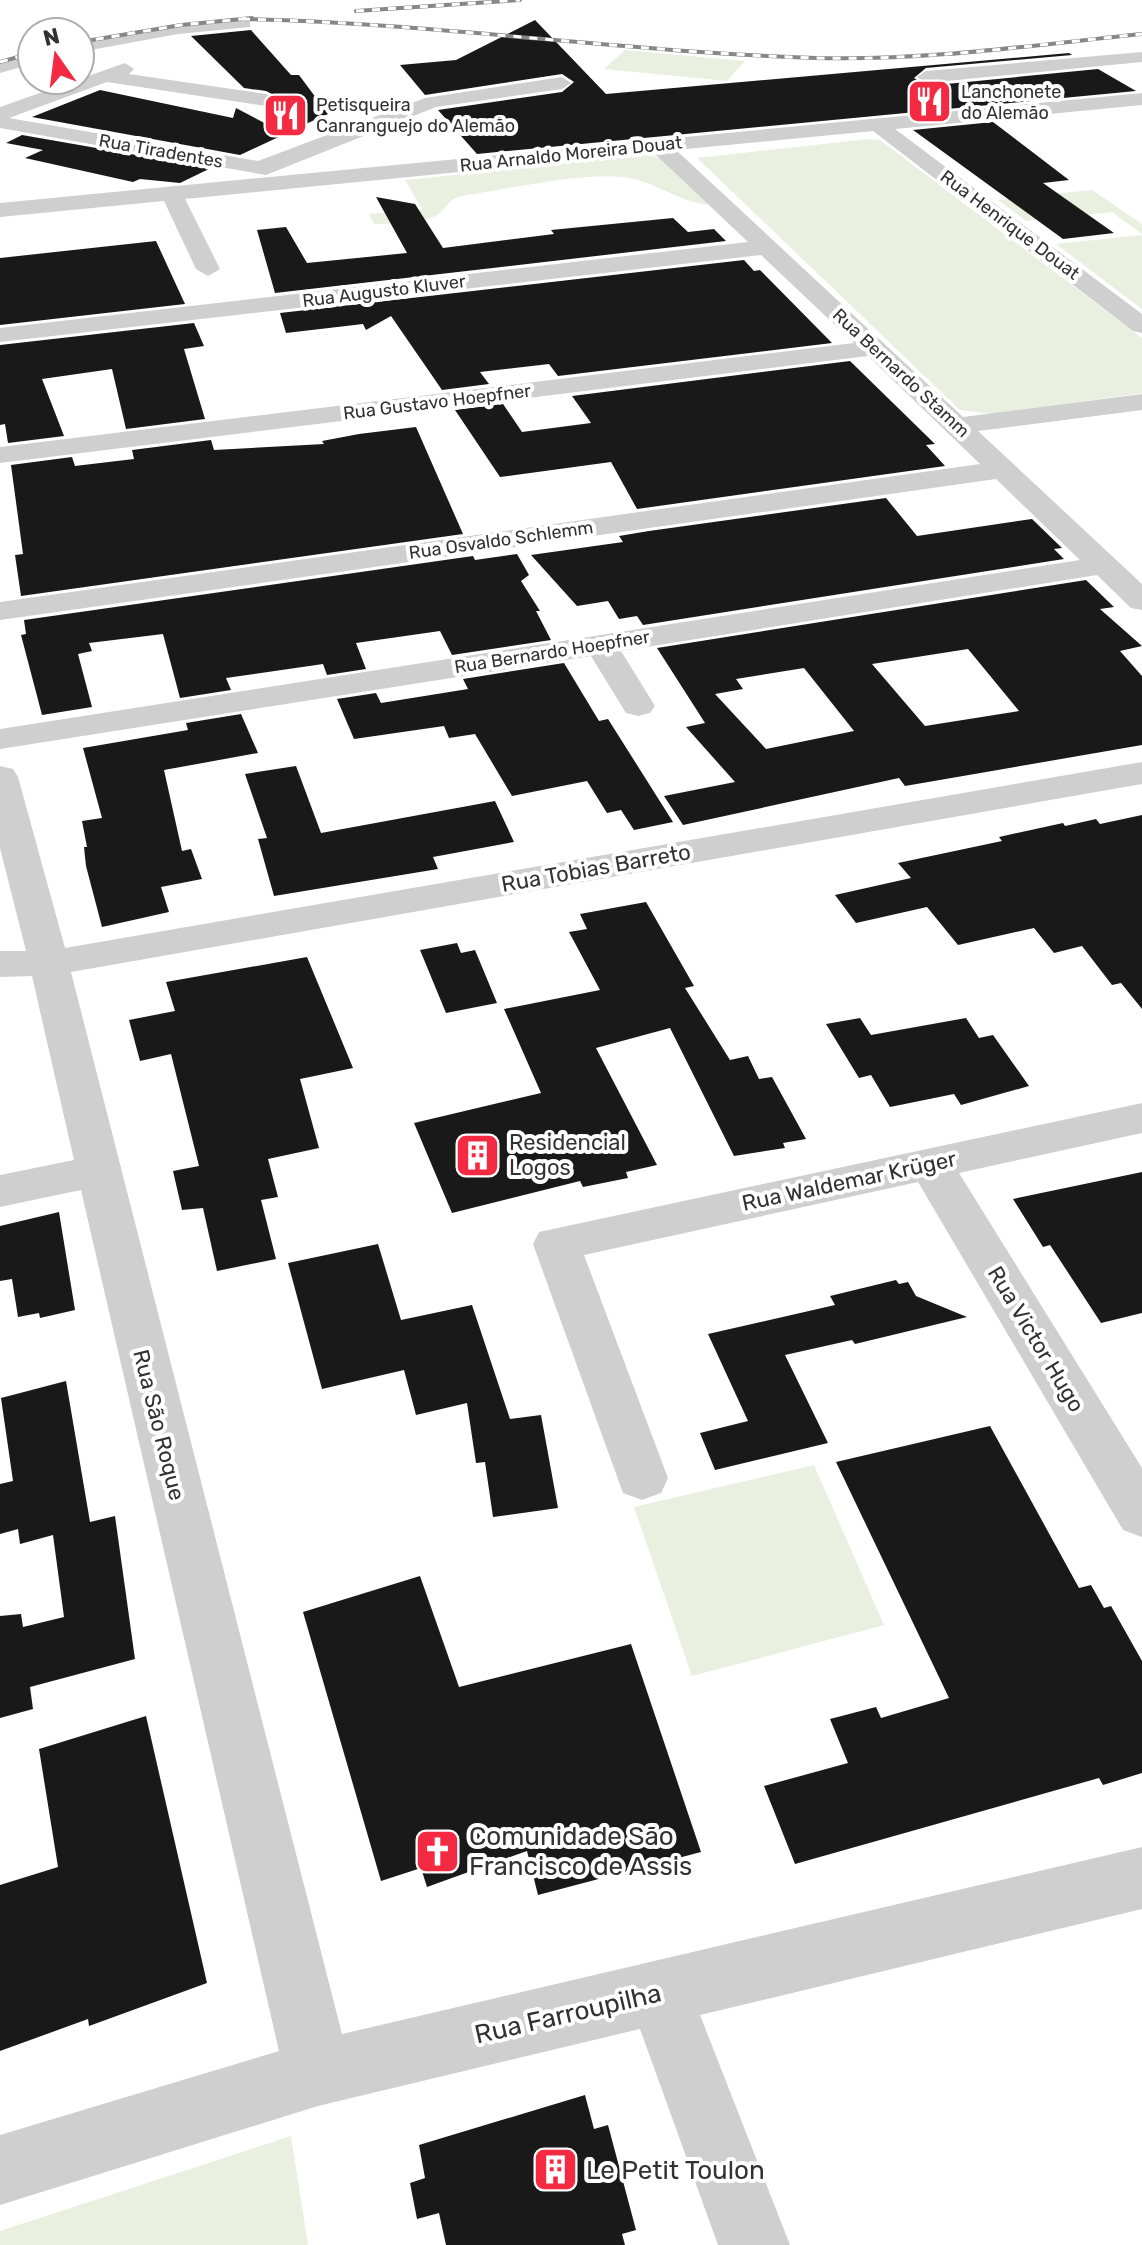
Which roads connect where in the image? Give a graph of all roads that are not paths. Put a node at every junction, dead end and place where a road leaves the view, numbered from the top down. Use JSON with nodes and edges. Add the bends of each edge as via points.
{"nodes":[{"id":1,"x":244,"y":23,"type":"dead end"},
{"id":2,"x":96,"y":44,"type":"edge"},
{"id":3,"x":1142,"y":57,"type":"edge"},
{"id":4,"x":1041,"y":66,"type":"junction"},
{"id":5,"x":125,"y":69,"type":"dead end"},
{"id":6,"x":106,"y":76,"type":"junction"},
{"id":7,"x":562,"y":83,"type":"dead end"},
{"id":8,"x":1071,"y":84,"type":"dead end"},
{"id":9,"x":1142,"y":99,"type":"edge"},
{"id":10,"x":266,"y":100,"type":"dead end"},
{"id":11,"x":0,"y":114,"type":"edge"},
{"id":12,"x":980,"y":115,"type":"junction"},
{"id":13,"x":712,"y":116,"type":"dead end"},
{"id":14,"x":0,"y":122,"type":"edge"},
{"id":15,"x":877,"y":125,"type":"junction"},
{"id":16,"x":740,"y":138,"type":"junction"},
{"id":17,"x":659,"y":146,"type":"junction"},
{"id":18,"x":255,"y":177,"type":"junction"},
{"id":19,"x":171,"y":193,"type":"junction"},
{"id":20,"x":0,"y":210,"type":"edge"},
{"id":21,"x":767,"y":247,"type":"junction"},
{"id":22,"x":208,"y":269,"type":"dead end"},
{"id":23,"x":1142,"y":326,"type":"edge"},
{"id":24,"x":0,"y":335,"type":"edge"},
{"id":25,"x":874,"y":348,"type":"junction"},
{"id":26,"x":1142,"y":402,"type":"edge"},
{"id":27,"x":957,"y":426,"type":"junction"},
{"id":28,"x":0,"y":455,"type":"edge"},
{"id":29,"x":1003,"y":469,"type":"junction"},
{"id":30,"x":1104,"y":565,"type":"junction"},
{"id":31,"x":1142,"y":601,"type":"edge"},
{"id":32,"x":0,"y":611,"type":"edge"},
{"id":33,"x":600,"y":644,"type":"junction"},
{"id":34,"x":638,"y":706,"type":"dead end"},
{"id":35,"x":0,"y":739,"type":"edge"},
{"id":36,"x":1142,"y":773,"type":"edge"},
{"id":37,"x":0,"y":777,"type":"edge"},
{"id":38,"x":49,"y":963,"type":"junction"},
{"id":39,"x":0,"y":964,"type":"edge"},
{"id":40,"x":1142,"y":1118,"type":"edge"},
{"id":41,"x":930,"y":1164,"type":"junction"},
{"id":42,"x":97,"y":1171,"type":"junction"},
{"id":43,"x":0,"y":1191,"type":"edge"},
{"id":44,"x":642,"y":1478,"type":"dead end"},
{"id":45,"x":1142,"y":1514,"type":"edge"},
{"id":46,"x":1142,"y":1878,"type":"edge"},
{"id":47,"x":659,"y":1992,"type":"junction"},
{"id":48,"x":318,"y":2073,"type":"junction"},
{"id":49,"x":0,"y":2170,"type":"edge"},
{"id":50,"x":754,"y":2245,"type":"edge"}],
"edges":[{"from":1,"to":2,"type":"street"},
{"from":3,"to":4,"type":"street"},
{"from":4,"to":8,"type":"street"},
{"from":4,"to":12,"type":"street","via":[[926,77]]},
{"from":5,"to":6,"type":"street"},
{"from":6,"to":10,"type":"street"},
{"from":6,"to":11,"type":"street"},
{"from":7,"to":18,"type":"street","via":[[432,102]]},
{"from":9,"to":12,"type":"street","name":"Rua Arnaldo Moreira Douat"},
{"from":12,"to":15,"type":"street","name":"Rua Arnaldo Moreira Douat"},
{"from":13,"to":16,"type":"street"},
{"from":14,"to":18,"type":"street","name":"Rua Tiradentes"},
{"from":15,"to":16,"type":"street","name":"Rua Arnaldo Moreira Douat"},
{"from":15,"to":23,"type":"street","name":"Rua Henrique Douat"},
{"from":16,"to":17,"type":"street","name":"Rua Arnaldo Moreira Douat"},
{"from":17,"to":18,"type":"street","name":"Rua Arnaldo Moreira Douat","via":[[322,178]]},
{"from":17,"to":21,"type":"street","name":"Rua Bernardo Stamm"},
{"from":18,"to":19,"type":"street","name":"Rua Arnaldo Moreira Douat"},
{"from":19,"to":20,"type":"street","name":"Rua Arnaldo Moreira Douat"},
{"from":19,"to":22,"type":"street"},
{"from":21,"to":24,"type":"street","name":"Rua Augusto Kluver"},
{"from":21,"to":25,"type":"street","name":"Rua Bernardo Stamm"},
{"from":25,"to":27,"type":"street","name":"Rua Bernardo Stamm"},
{"from":25,"to":28,"type":"street","name":"Rua Gustavo Hoepfner"},
{"from":26,"to":27,"type":"street"},
{"from":27,"to":29,"type":"street","name":"Rua Bernardo Stamm"},
{"from":29,"to":30,"type":"street","name":"Rua Bernardo Stamm"},
{"from":29,"to":32,"type":"street","name":"Rua Osvaldo Schlemm"},
{"from":30,"to":31,"type":"street","name":"Rua Bernardo Stamm"},
{"from":30,"to":33,"type":"street","name":"Rua Bernardo Hoepfner"},
{"from":33,"to":34,"type":"street"},
{"from":33,"to":35,"type":"street","name":"Rua Bernardo Hoepfner"},
{"from":36,"to":38,"type":"street","name":"Rua Tobias Barreto"},
{"from":37,"to":38,"type":"street","name":"Rua São Roque"},
{"from":38,"to":39,"type":"street","name":"Rua Tobias Barreto"},
{"from":38,"to":42,"type":"street","name":"Rua São Roque"},
{"from":40,"to":41,"type":"street","name":"Rua Waldemar Krüger"},
{"from":41,"to":44,"type":"street","name":"Rua Waldemar Krüger","via":[[556,1244]]},
{"from":41,"to":45,"type":"street","name":"Rua Victor Hugo"},
{"from":42,"to":43,"type":"street"},
{"from":42,"to":48,"type":"street","name":"Rua São Roque"},
{"from":46,"to":47,"type":"street","name":"Rua Farroupilha"},
{"from":47,"to":48,"type":"street","name":"Rua Farroupilha"},
{"from":47,"to":50,"type":"street"},
{"from":48,"to":49,"type":"street","name":"Rua Farroupilha"}]}
